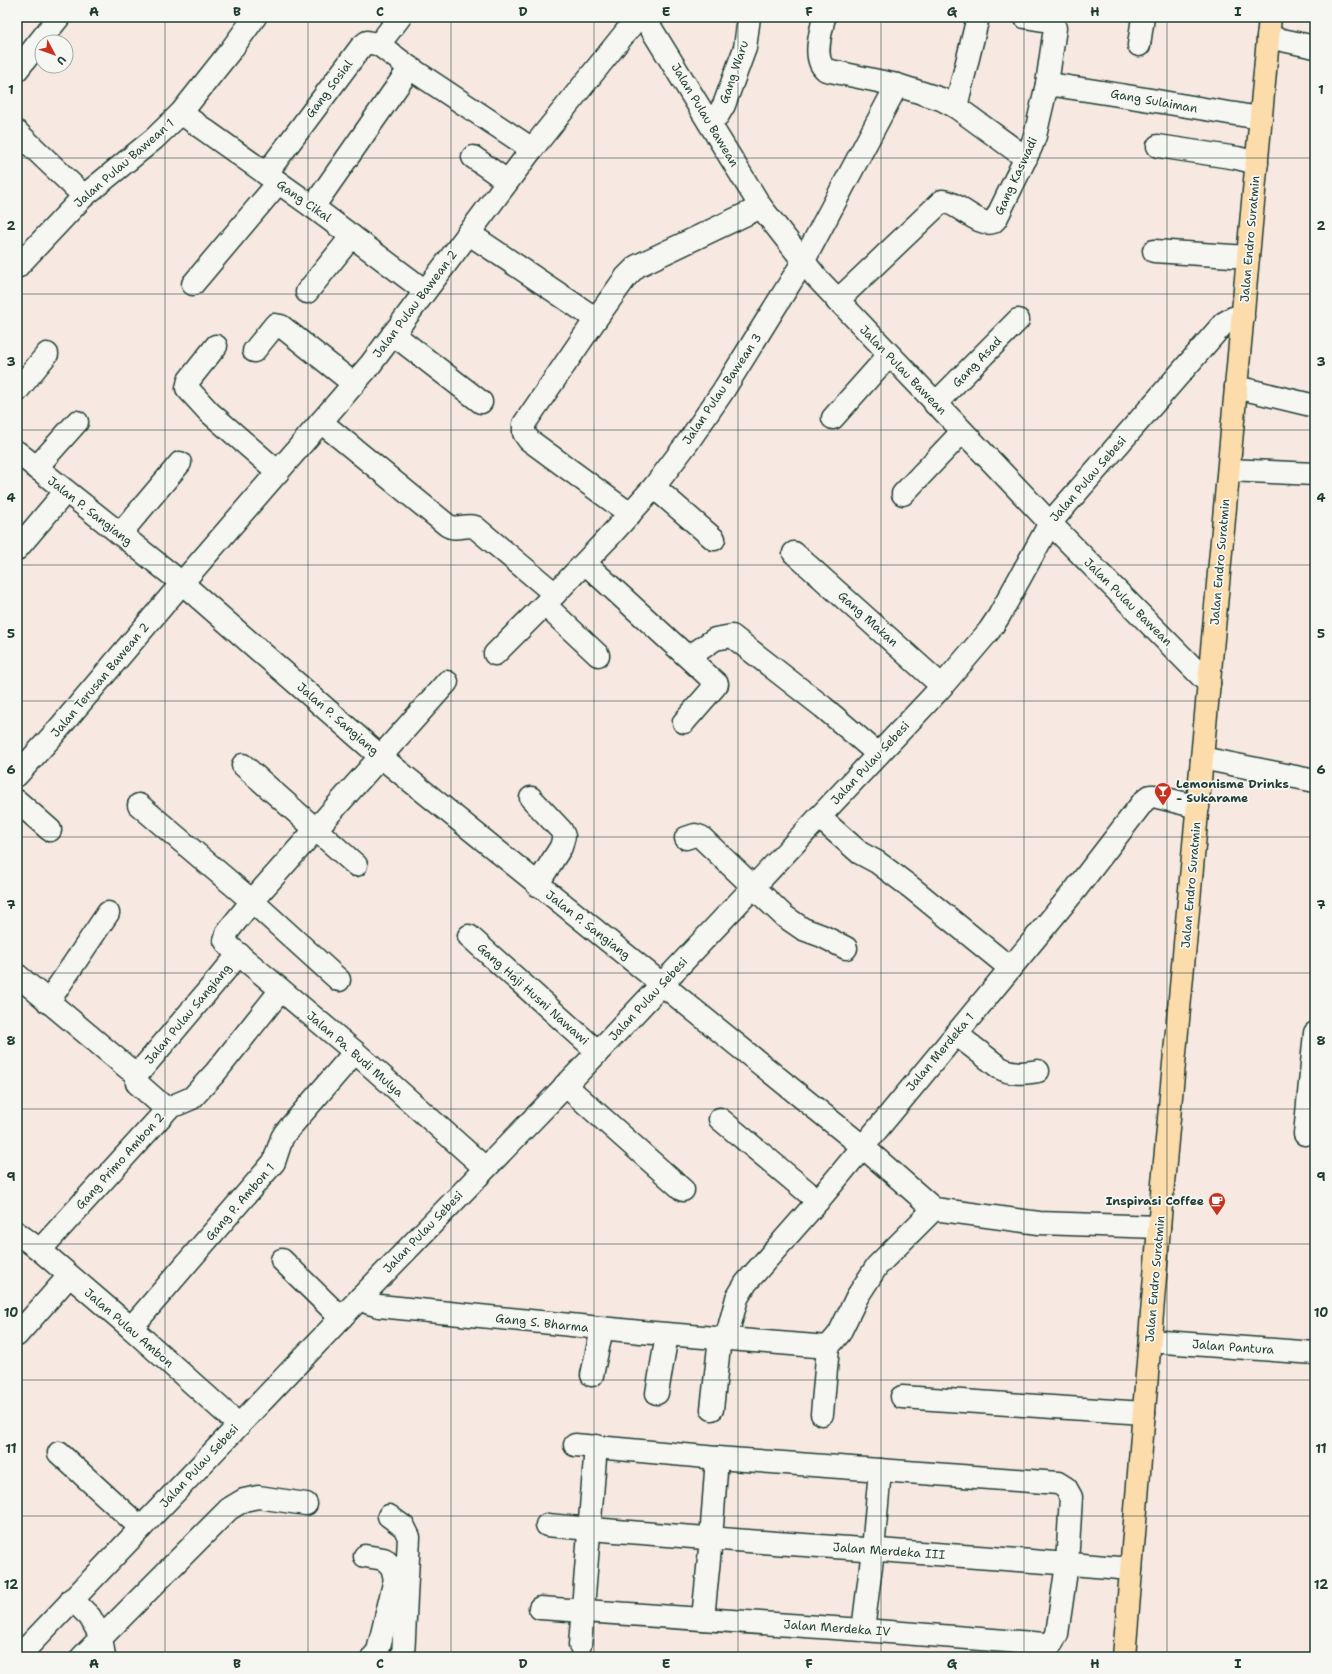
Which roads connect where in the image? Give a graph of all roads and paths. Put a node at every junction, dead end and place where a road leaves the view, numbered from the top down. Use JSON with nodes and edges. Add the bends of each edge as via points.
{"nodes":[{"id":1,"x":59,"y":17,"type":"edge"},
{"id":2,"x":255,"y":17,"type":"edge"},
{"id":3,"x":400,"y":17,"type":"edge"},
{"id":4,"x":638,"y":17,"type":"edge"},
{"id":5,"x":644,"y":17,"type":"edge"},
{"id":6,"x":749,"y":17,"type":"edge"},
{"id":7,"x":824,"y":17,"type":"edge"},
{"id":8,"x":978,"y":17,"type":"edge"},
{"id":9,"x":1025,"y":17,"type":"edge"},
{"id":10,"x":1143,"y":17,"type":"edge"},
{"id":11,"x":1269,"y":27,"type":"edge"},
{"id":12,"x":378,"y":44,"type":"junction"},
{"id":13,"x":1139,"y":45,"type":"dead end"},
{"id":14,"x":1315,"y":47,"type":"edge"},
{"id":15,"x":410,"y":68,"type":"junction"},
{"id":16,"x":17,"y":70,"type":"edge"},
{"id":17,"x":1047,"y":84,"type":"junction"},
{"id":18,"x":897,"y":85,"type":"junction"},
{"id":19,"x":956,"y":107,"type":"junction"},
{"id":20,"x":181,"y":113,"type":"junction"},
{"id":21,"x":1261,"y":118,"type":"junction"},
{"id":22,"x":709,"y":122,"type":"junction"},
{"id":23,"x":17,"y":132,"type":"edge"},
{"id":24,"x":1158,"y":146,"type":"dead end"},
{"id":25,"x":532,"y":149,"type":"junction"},
{"id":26,"x":473,"y":157,"type":"dead end"},
{"id":27,"x":1026,"y":158,"type":"junction"},
{"id":28,"x":1257,"y":163,"type":"junction"},
{"id":29,"x":272,"y":179,"type":"junction"},
{"id":30,"x":507,"y":181,"type":"junction"},
{"id":31,"x":84,"y":196,"type":"junction"},
{"id":32,"x":314,"y":207,"type":"junction"},
{"id":33,"x":761,"y":207,"type":"junction"},
{"id":34,"x":468,"y":233,"type":"junction"},
{"id":35,"x":352,"y":236,"type":"junction"},
{"id":36,"x":1154,"y":251,"type":"dead end"},
{"id":37,"x":1248,"y":257,"type":"junction"},
{"id":38,"x":803,"y":262,"type":"junction"},
{"id":39,"x":17,"y":267,"type":"edge"},
{"id":40,"x":193,"y":284,"type":"dead end"},
{"id":41,"x":425,"y":291,"type":"junction"},
{"id":42,"x":307,"y":292,"type":"dead end"},
{"id":43,"x":837,"y":301,"type":"junction"},
{"id":44,"x":1243,"y":317,"type":"junction"},
{"id":45,"x":596,"y":319,"type":"junction"},
{"id":46,"x":1018,"y":320,"type":"dead end"},
{"id":47,"x":393,"y":334,"type":"junction"},
{"id":48,"x":216,"y":346,"type":"dead end"},
{"id":49,"x":254,"y":351,"type":"dead end"},
{"id":50,"x":46,"y":354,"type":"dead end"},
{"id":51,"x":889,"y":355,"type":"junction"},
{"id":52,"x":354,"y":384,"type":"junction"},
{"id":53,"x":1236,"y":386,"type":"junction"},
{"id":54,"x":17,"y":391,"type":"edge"},
{"id":55,"x":481,"y":402,"type":"dead end"},
{"id":56,"x":935,"y":404,"type":"junction"},
{"id":57,"x":1315,"y":406,"type":"edge"},
{"id":58,"x":833,"y":418,"type":"dead end"},
{"id":59,"x":77,"y":422,"type":"dead end"},
{"id":60,"x":321,"y":422,"type":"junction"},
{"id":61,"x":962,"y":432,"type":"junction"},
{"id":62,"x":17,"y":452,"type":"edge"},
{"id":63,"x":180,"y":464,"type":"dead end"},
{"id":64,"x":36,"y":468,"type":"junction"},
{"id":65,"x":1229,"y":470,"type":"junction"},
{"id":66,"x":278,"y":472,"type":"junction"},
{"id":67,"x":1315,"y":474,"type":"edge"},
{"id":68,"x":654,"y":487,"type":"junction"},
{"id":69,"x":66,"y":491,"type":"junction"},
{"id":70,"x":903,"y":494,"type":"dead end"},
{"id":71,"x":630,"y":514,"type":"junction"},
{"id":72,"x":1050,"y":523,"type":"junction"},
{"id":73,"x":120,"y":534,"type":"junction"},
{"id":74,"x":714,"y":539,"type":"dead end"},
{"id":75,"x":17,"y":549,"type":"edge"},
{"id":76,"x":794,"y":553,"type":"dead end"},
{"id":77,"x":585,"y":563,"type":"junction"},
{"id":78,"x":182,"y":583,"type":"junction"},
{"id":79,"x":550,"y":600,"type":"junction"},
{"id":80,"x":495,"y":654,"type":"dead end"},
{"id":81,"x":598,"y":655,"type":"dead end"},
{"id":82,"x":689,"y":657,"type":"junction"},
{"id":83,"x":448,"y":682,"type":"dead end"},
{"id":84,"x":1209,"y":684,"type":"junction"},
{"id":85,"x":942,"y":686,"type":"junction"},
{"id":86,"x":684,"y":722,"type":"dead end"},
{"id":87,"x":878,"y":754,"type":"junction"},
{"id":88,"x":381,"y":757,"type":"junction"},
{"id":89,"x":1202,"y":758,"type":"junction"},
{"id":90,"x":243,"y":765,"type":"dead end"},
{"id":91,"x":17,"y":775,"type":"edge"},
{"id":92,"x":1315,"y":781,"type":"edge"},
{"id":93,"x":531,"y":798,"type":"dead end"},
{"id":94,"x":17,"y":801,"type":"edge"},
{"id":95,"x":139,"y":805,"type":"dead end"},
{"id":96,"x":1198,"y":807,"type":"junction"},
{"id":97,"x":819,"y":817,"type":"junction"},
{"id":98,"x":50,"y":830,"type":"dead end"},
{"id":99,"x":315,"y":830,"type":"junction"},
{"id":100,"x":686,"y":838,"type":"dead end"},
{"id":101,"x":356,"y":865,"type":"dead end"},
{"id":102,"x":537,"y":884,"type":"junction"},
{"id":103,"x":753,"y":888,"type":"junction"},
{"id":104,"x":252,"y":901,"type":"junction"},
{"id":105,"x":108,"y":913,"type":"dead end"},
{"id":106,"x":468,"y":936,"type":"dead end"},
{"id":107,"x":232,"y":947,"type":"junction"},
{"id":108,"x":846,"y":948,"type":"dead end"},
{"id":109,"x":1010,"y":968,"type":"junction"},
{"id":110,"x":17,"y":975,"type":"edge"},
{"id":111,"x":339,"y":980,"type":"dead end"},
{"id":112,"x":662,"y":983,"type":"junction"},
{"id":113,"x":281,"y":990,"type":"junction"},
{"id":114,"x":48,"y":1002,"type":"junction"},
{"id":115,"x":1315,"y":1033,"type":"edge"},
{"id":116,"x":956,"y":1034,"type":"junction"},
{"id":117,"x":355,"y":1052,"type":"junction"},
{"id":118,"x":598,"y":1052,"type":"junction"},
{"id":119,"x":1038,"y":1071,"type":"dead end"},
{"id":120,"x":136,"y":1072,"type":"junction"},
{"id":121,"x":1313,"y":1074,"type":"edge"},
{"id":122,"x":565,"y":1085,"type":"junction"},
{"id":123,"x":166,"y":1109,"type":"junction"},
{"id":124,"x":720,"y":1120,"type":"dead end"},
{"id":125,"x":1305,"y":1134,"type":"dead end"},
{"id":126,"x":862,"y":1146,"type":"junction"},
{"id":127,"x":485,"y":1168,"type":"junction"},
{"id":128,"x":683,"y":1190,"type":"dead end"},
{"id":129,"x":818,"y":1201,"type":"junction"},
{"id":130,"x":934,"y":1209,"type":"junction"},
{"id":131,"x":1159,"y":1227,"type":"junction"},
{"id":132,"x":17,"y":1233,"type":"edge"},
{"id":133,"x":40,"y":1250,"type":"junction"},
{"id":134,"x":282,"y":1260,"type":"dead end"},
{"id":135,"x":70,"y":1276,"type":"junction"},
{"id":136,"x":361,"y":1297,"type":"junction"},
{"id":137,"x":341,"y":1318,"type":"junction"},
{"id":138,"x":131,"y":1328,"type":"junction"},
{"id":139,"x":602,"y":1329,"type":"junction"},
{"id":140,"x":17,"y":1335,"type":"edge"},
{"id":141,"x":667,"y":1335,"type":"junction"},
{"id":142,"x":723,"y":1339,"type":"junction"},
{"id":143,"x":1150,"y":1341,"type":"junction"},
{"id":144,"x":828,"y":1346,"type":"junction"},
{"id":145,"x":1315,"y":1353,"type":"edge"},
{"id":146,"x":592,"y":1375,"type":"dead end"},
{"id":147,"x":657,"y":1393,"type":"dead end"},
{"id":148,"x":902,"y":1397,"type":"dead end"},
{"id":149,"x":712,"y":1409,"type":"dead end"},
{"id":150,"x":822,"y":1414,"type":"dead end"},
{"id":151,"x":1144,"y":1414,"type":"junction"},
{"id":152,"x":239,"y":1425,"type":"junction"},
{"id":153,"x":575,"y":1445,"type":"dead end"},
{"id":154,"x":596,"y":1446,"type":"junction"},
{"id":155,"x":59,"y":1453,"type":"dead end"},
{"id":156,"x":717,"y":1458,"type":"junction"},
{"id":157,"x":880,"y":1470,"type":"junction"},
{"id":158,"x":306,"y":1504,"type":"dead end"},
{"id":159,"x":389,"y":1516,"type":"dead end"},
{"id":160,"x":546,"y":1525,"type":"dead end"},
{"id":161,"x":141,"y":1528,"type":"junction"},
{"id":162,"x":589,"y":1529,"type":"junction"},
{"id":163,"x":711,"y":1539,"type":"junction"},
{"id":164,"x":873,"y":1550,"type":"junction"},
{"id":165,"x":365,"y":1556,"type":"dead end"},
{"id":166,"x":1067,"y":1564,"type":"junction"},
{"id":167,"x":1131,"y":1569,"type":"junction"},
{"id":168,"x":72,"y":1599,"type":"junction"},
{"id":169,"x":540,"y":1608,"type":"dead end"},
{"id":170,"x":582,"y":1611,"type":"junction"},
{"id":171,"x":703,"y":1618,"type":"junction"},
{"id":172,"x":863,"y":1630,"type":"junction"},
{"id":173,"x":580,"y":1645,"type":"dead end"},
{"id":174,"x":103,"y":1647,"type":"edge"},
{"id":175,"x":18,"y":1657,"type":"edge"},
{"id":176,"x":82,"y":1657,"type":"edge"},
{"id":177,"x":373,"y":1657,"type":"edge"},
{"id":178,"x":403,"y":1657,"type":"edge"},
{"id":179,"x":1124,"y":1657,"type":"edge"}],
"edges":[{"from":1,"to":16,"type":"street"},
{"from":2,"to":20,"type":"street","name":"Jalan Pulau Bawean 1"},
{"from":3,"to":12,"type":"street"},
{"from":4,"to":25,"type":"street","name":"Jalan Pulau Bawean 2"},
{"from":5,"to":22,"type":"street","name":"Jalan Pulau Bawean"},
{"from":6,"to":22,"type":"street","name":"Gang Waru","via":[[745,48],[724,105],[718,115]]},
{"from":7,"to":18,"type":"street","via":[[818,59],[822,67],[837,74]]},
{"from":8,"to":19,"type":"street"},
{"from":9,"to":17,"type":"street","name":"Gang Kaswadi","via":[[1053,24]]},
{"from":10,"to":13,"type":"street"},
{"from":11,"to":14,"type":"street"},
{"from":11,"to":21,"type":"main road","name":"Jalan Endro Suratmin"},
{"from":12,"to":15,"type":"street"},
{"from":12,"to":29,"type":"street","name":"Gang Sosial","via":[[367,42],[363,45]]},
{"from":15,"to":25,"type":"street"},
{"from":15,"to":32,"type":"street"},
{"from":17,"to":21,"type":"street","name":"Gang Sulaiman"},
{"from":17,"to":27,"type":"street","name":"Gang Kaswadi","via":[[1035,136]]},
{"from":18,"to":19,"type":"street"},
{"from":18,"to":38,"type":"street","name":"Jalan Pulau Bawean 3"},
{"from":19,"to":27,"type":"street"},
{"from":20,"to":29,"type":"street","name":"Gang Cikal"},
{"from":20,"to":31,"type":"street","name":"Jalan Pulau Bawean 1"},
{"from":21,"to":28,"type":"main road","name":"Jalan Endro Suratmin"},
{"from":22,"to":33,"type":"street","name":"Jalan Pulau Bawean"},
{"from":23,"to":31,"type":"street"},
{"from":24,"to":28,"type":"street"},
{"from":25,"to":30,"type":"street","name":"Jalan Pulau Bawean 2"},
{"from":26,"to":30,"type":"street"},
{"from":27,"to":43,"type":"street","name":"Gang Kaswadi","via":[[993,222],[984,223],[954,205],[942,201]]},
{"from":28,"to":37,"type":"main road","name":"Jalan Endro Suratmin"},
{"from":29,"to":32,"type":"street","name":"Gang Cikal"},
{"from":29,"to":40,"type":"street","name":"Gang Sosial"},
{"from":30,"to":34,"type":"street","name":"Jalan Pulau Bawean 2"},
{"from":31,"to":39,"type":"street","name":"Jalan Pulau Bawean 1"},
{"from":32,"to":35,"type":"street","name":"Gang Cikal"},
{"from":33,"to":38,"type":"street","name":"Jalan Pulau Bawean"},
{"from":33,"to":45,"type":"street","via":[[637,266]]},
{"from":34,"to":41,"type":"street","name":"Jalan Pulau Bawean 2"},
{"from":34,"to":45,"type":"street"},
{"from":35,"to":41,"type":"street","name":"Gang Cikal"},
{"from":35,"to":42,"type":"street"},
{"from":36,"to":37,"type":"street"},
{"from":37,"to":44,"type":"main road","name":"Jalan Endro Suratmin"},
{"from":38,"to":43,"type":"street","name":"Jalan Pulau Bawean"},
{"from":38,"to":68,"type":"street","name":"Jalan Pulau Bawean 3","via":[[724,391]]},
{"from":41,"to":47,"type":"street","name":"Jalan Pulau Bawean 2"},
{"from":43,"to":51,"type":"street","name":"Jalan Pulau Bawean"},
{"from":44,"to":53,"type":"main road","name":"Jalan Endro Suratmin"},
{"from":44,"to":72,"type":"street","name":"Jalan Pulau Sebesi","via":[[1233,318],[1224,323]]},
{"from":45,"to":71,"type":"street","via":[[524,424],[524,430],[529,440]]},
{"from":46,"to":56,"type":"street","name":"Gang Asad"},
{"from":47,"to":52,"type":"street","name":"Jalan Pulau Bawean 2"},
{"from":47,"to":55,"type":"street"},
{"from":48,"to":66,"type":"street","via":[[189,380],[187,388],[209,412]]},
{"from":49,"to":52,"type":"street","via":[[275,326],[281,326]]},
{"from":50,"to":54,"type":"street"},
{"from":51,"to":56,"type":"street","name":"Jalan Pulau Bawean"},
{"from":51,"to":58,"type":"street"},
{"from":52,"to":60,"type":"street","name":"Jalan Pulau Bawean 2"},
{"from":53,"to":57,"type":"street"},
{"from":53,"to":65,"type":"main road","name":"Jalan Endro Suratmin"},
{"from":56,"to":61,"type":"street","name":"Jalan Pulau Bawean"},
{"from":59,"to":64,"type":"street"},
{"from":60,"to":66,"type":"street","name":"Jalan Pulau Bawean 2"},
{"from":60,"to":79,"type":"street","via":[[447,525],[455,528],[475,527]]},
{"from":61,"to":70,"type":"street"},
{"from":61,"to":72,"type":"street","name":"Jalan Pulau Bawean"},
{"from":62,"to":64,"type":"street","name":"Jalan P. Sangiang"},
{"from":63,"to":73,"type":"street"},
{"from":64,"to":69,"type":"street","name":"Jalan P. Sangiang"},
{"from":65,"to":67,"type":"street"},
{"from":65,"to":84,"type":"main road","name":"Jalan Endro Suratmin"},
{"from":66,"to":78,"type":"street","name":"Jalan Pulau Bawean 2"},
{"from":68,"to":71,"type":"street","name":"Jalan Pulau Bawean 3"},
{"from":68,"to":74,"type":"street"},
{"from":69,"to":73,"type":"street","name":"Jalan P. Sangiang"},
{"from":69,"to":75,"type":"street"},
{"from":71,"to":77,"type":"street","name":"Jalan Pulau Bawean 3"},
{"from":72,"to":84,"type":"street","name":"Jalan Pulau Bawean"},
{"from":72,"to":85,"type":"street","name":"Jalan Pulau Sebesi","via":[[999,616]]},
{"from":73,"to":78,"type":"street","name":"Jalan P. Sangiang"},
{"from":76,"to":85,"type":"street","name":"Gang Makan"},
{"from":77,"to":79,"type":"street","name":"Jalan Pulau Bawean 3"},
{"from":77,"to":82,"type":"street"},
{"from":78,"to":88,"type":"street","name":"Jalan P. Sangiang"},
{"from":78,"to":91,"type":"street","name":"Jalan Terusan Bawean 2"},
{"from":79,"to":80,"type":"street","name":"Jalan Pulau Bawean 3"},
{"from":79,"to":81,"type":"street"},
{"from":82,"to":86,"type":"street","via":[[717,684]]},
{"from":82,"to":87,"type":"street","via":[[715,639],[732,636],[817,702]]},
{"from":83,"to":88,"type":"street","name":"Jalan Pulau Sangiang"},
{"from":84,"to":89,"type":"main road","name":"Jalan Endro Suratmin"},
{"from":85,"to":87,"type":"street","name":"Jalan Pulau Sebesi"},
{"from":87,"to":97,"type":"street","name":"Jalan Pulau Sebesi"},
{"from":88,"to":99,"type":"street","name":"Jalan Pulau Sangiang"},
{"from":88,"to":102,"type":"street","name":"Jalan P. Sangiang"},
{"from":89,"to":92,"type":"street"},
{"from":89,"to":96,"type":"main road","name":"Jalan Endro Suratmin"},
{"from":90,"to":99,"type":"street"},
{"from":93,"to":102,"type":"street","via":[[564,836],[561,847]]},
{"from":94,"to":98,"type":"street"},
{"from":95,"to":104,"type":"street"},
{"from":96,"to":109,"type":"street","name":"Jalan Merdeka 1","via":[[1158,796],[1146,799]]},
{"from":96,"to":131,"type":"main road","name":"Jalan Endro Suratmin"},
{"from":97,"to":103,"type":"street","name":"Jalan Pulau Sebesi"},
{"from":97,"to":109,"type":"street","via":[[860,853],[877,862],[913,889]]},
{"from":99,"to":101,"type":"street"},
{"from":99,"to":104,"type":"street","name":"Jalan Pulau Sangiang"},
{"from":100,"to":103,"type":"street","via":[[695,835],[701,837]]},
{"from":102,"to":112,"type":"street","name":"Jalan P. Sangiang"},
{"from":103,"to":108,"type":"street","via":[[803,929]]},
{"from":103,"to":112,"type":"street","name":"Jalan Pulau Sebesi"},
{"from":104,"to":107,"type":"street","name":"Jalan Pulau Sangiang","via":[[228,931]]},
{"from":104,"to":111,"type":"street"},
{"from":105,"to":114,"type":"street"},
{"from":106,"to":118,"type":"street","name":"Gang Haji Husni Nawawi"},
{"from":107,"to":113,"type":"street","name":"Jalan Pa. Budi Mulya"},
{"from":107,"to":120,"type":"street","name":"Jalan Pulau Sangiang","via":[[142,1069]]},
{"from":109,"to":116,"type":"street","name":"Jalan Merdeka 1"},
{"from":110,"to":114,"type":"street"},
{"from":112,"to":118,"type":"street","name":"Jalan Pulau Sebesi"},
{"from":112,"to":126,"type":"street"},
{"from":113,"to":117,"type":"street","name":"Jalan Pa. Budi Mulya"},
{"from":113,"to":123,"type":"street","via":[[192,1098]]},
{"from":114,"to":120,"type":"street","via":[[129,1070]]},
{"from":115,"to":121,"type":"street"},
{"from":116,"to":119,"type":"street","via":[[1008,1072],[1020,1074]]},
{"from":116,"to":126,"type":"street","name":"Jalan Merdeka 1"},
{"from":117,"to":127,"type":"street","name":"Jalan Pa. Budi Mulya"},
{"from":117,"to":138,"type":"street","name":"Gang P. Ambon 1","via":[[285,1133],[274,1162]]},
{"from":118,"to":122,"type":"street","name":"Jalan Pulau Sebesi"},
{"from":120,"to":123,"type":"street","name":"Gang Primo Ambon 2","via":[[137,1083]]},
{"from":121,"to":125,"type":"street"},
{"from":122,"to":127,"type":"street","name":"Jalan Pulau Sebesi"},
{"from":122,"to":128,"type":"street"},
{"from":123,"to":133,"type":"street","name":"Gang Primo Ambon 2"},
{"from":124,"to":129,"type":"street"},
{"from":126,"to":129,"type":"street","name":"Jalan Merdeka 1"},
{"from":126,"to":130,"type":"street"},
{"from":127,"to":136,"type":"street","name":"Jalan Pulau Sebesi"},
{"from":129,"to":142,"type":"street","name":"Jalan Merdeka 1","via":[[741,1290]]},
{"from":130,"to":131,"type":"street","via":[[1039,1223]]},
{"from":130,"to":144,"type":"street","via":[[873,1271],[839,1334]]},
{"from":131,"to":143,"type":"main road","name":"Jalan Endro Suratmin"},
{"from":132,"to":133,"type":"street","name":"Jalan Pulau Ambon"},
{"from":133,"to":135,"type":"street","name":"Jalan Pulau Ambon"},
{"from":134,"to":137,"type":"street"},
{"from":135,"to":138,"type":"street","name":"Jalan Pulau Ambon"},
{"from":135,"to":140,"type":"street"},
{"from":136,"to":137,"type":"street","name":"Jalan Pulau Sebesi"},
{"from":136,"to":139,"type":"street","name":"Gang S. Bharma","via":[[378,1306]]},
{"from":137,"to":152,"type":"street","name":"Jalan Pulau Sebesi"},
{"from":138,"to":152,"type":"street","name":"Jalan Pulau Ambon"},
{"from":139,"to":141,"type":"street","name":"Gang S. Bharma"},
{"from":139,"to":146,"type":"street"},
{"from":141,"to":142,"type":"street","name":"Gang S. Bharma"},
{"from":141,"to":147,"type":"street"},
{"from":142,"to":144,"type":"street","name":"Gang S. Bharma"},
{"from":142,"to":149,"type":"street","name":"Jalan Merdeka 1"},
{"from":143,"to":145,"type":"street","name":"Jalan Pantura"},
{"from":143,"to":151,"type":"main road","name":"Jalan Endro Suratmin"},
{"from":144,"to":150,"type":"street"},
{"from":148,"to":151,"type":"street"},
{"from":151,"to":167,"type":"main road","name":"Jalan Endro Suratmin"},
{"from":152,"to":161,"type":"street","name":"Jalan Pulau Sebesi"},
{"from":153,"to":154,"type":"street"},
{"from":154,"to":156,"type":"street"},
{"from":154,"to":162,"type":"street"},
{"from":155,"to":161,"type":"street"},
{"from":156,"to":157,"type":"street"},
{"from":156,"to":163,"type":"street"},
{"from":157,"to":164,"type":"street"},
{"from":157,"to":166,"type":"street","via":[[1062,1485],[1071,1497]]},
{"from":158,"to":174,"type":"street","via":[[258,1497],[244,1500],[229,1509]]},
{"from":159,"to":178,"type":"street","via":[[404,1527],[409,1537]]},
{"from":160,"to":162,"type":"street","name":"Jalan Merdeka III"},
{"from":161,"to":168,"type":"street","name":"Jalan Pulau Sebesi"},
{"from":162,"to":163,"type":"street","name":"Jalan Merdeka III"},
{"from":162,"to":170,"type":"street"},
{"from":163,"to":164,"type":"street","name":"Jalan Merdeka III"},
{"from":163,"to":171,"type":"street"},
{"from":164,"to":166,"type":"street","name":"Jalan Merdeka III"},
{"from":164,"to":172,"type":"street"},
{"from":165,"to":177,"type":"street","via":[[384,1559],[392,1567],[395,1579],[378,1651]]},
{"from":166,"to":167,"type":"street","name":"Jalan Merdeka III"},
{"from":166,"to":172,"type":"street","name":"Jalan Merdeka IV","via":[[1058,1634],[1049,1644]]},
{"from":167,"to":179,"type":"main road","name":"Jalan Endro Suratmin"},
{"from":168,"to":174,"type":"street","via":[[90,1617]]},
{"from":168,"to":175,"type":"street","name":"Jalan Pulau Sebesi"},
{"from":169,"to":170,"type":"street","name":"Jalan Merdeka IV"},
{"from":170,"to":171,"type":"street","name":"Jalan Merdeka IV"},
{"from":170,"to":173,"type":"street"},
{"from":171,"to":172,"type":"street","name":"Jalan Merdeka IV"},
{"from":174,"to":176,"type":"street"}]}
